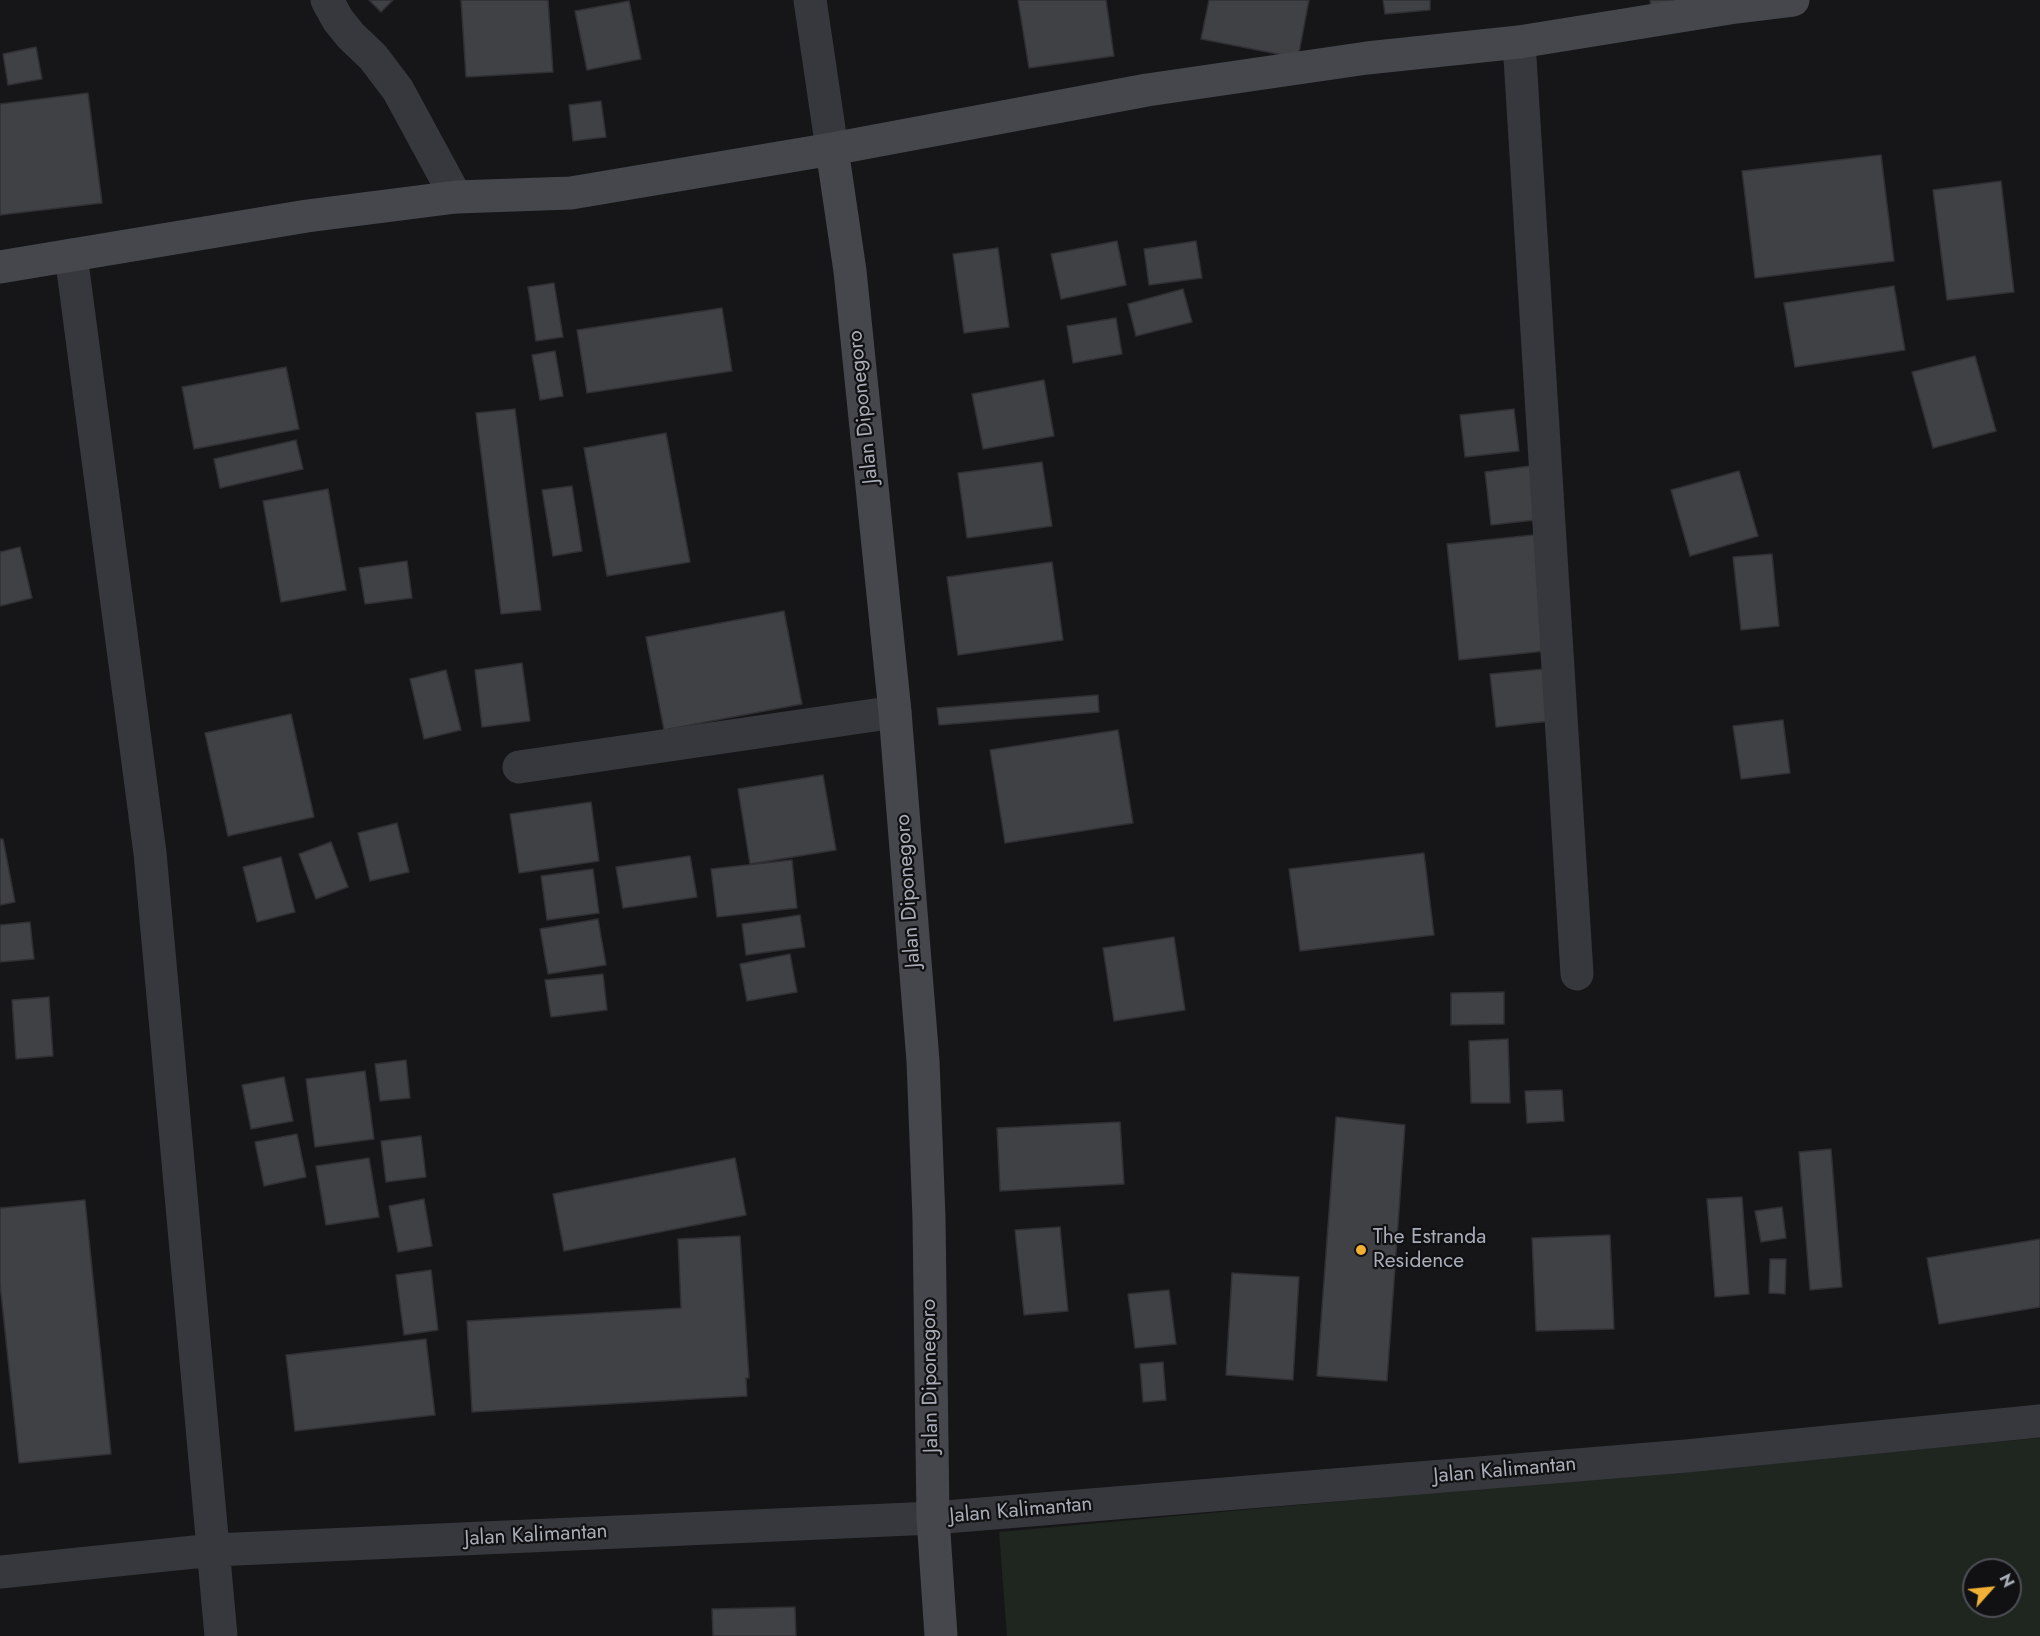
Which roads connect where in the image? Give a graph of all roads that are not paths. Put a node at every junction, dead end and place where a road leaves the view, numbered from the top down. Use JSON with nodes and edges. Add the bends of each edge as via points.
{"nodes":[{"id":1,"x":327,"y":0,"type":"edge"},
{"id":2,"x":810,"y":0,"type":"edge"},
{"id":3,"x":1794,"y":0,"type":"edge"},
{"id":4,"x":1519,"y":42,"type":"junction"},
{"id":5,"x":831,"y":149,"type":"junction"},
{"id":6,"x":456,"y":197,"type":"junction"},
{"id":7,"x":71,"y":255,"type":"junction"},
{"id":8,"x":0,"y":267,"type":"edge"},
{"id":9,"x":896,"y":712,"type":"junction"},
{"id":10,"x":519,"y":766,"type":"dead end"},
{"id":11,"x":1577,"y":974,"type":"dead end"},
{"id":12,"x":2040,"y":1421,"type":"edge"},
{"id":13,"x":933,"y":1518,"type":"junction"},
{"id":14,"x":214,"y":1550,"type":"junction"},
{"id":15,"x":0,"y":1572,"type":"edge"},
{"id":16,"x":221,"y":1636,"type":"edge"},
{"id":17,"x":941,"y":1636,"type":"edge"}],
"edges":[{"from":1,"to":6,"type":"street","via":[[338,20],[398,90]]},
{"from":2,"to":5,"type":"street"},
{"from":3,"to":4,"type":"main road"},
{"from":4,"to":5,"type":"main road","via":[[1367,58],[1147,90]]},
{"from":4,"to":11,"type":"street"},
{"from":5,"to":6,"type":"main road","via":[[571,193]]},
{"from":5,"to":9,"type":"main road","name":"Jalan Diponegoro","via":[[850,271]]},
{"from":6,"to":7,"type":"main road","via":[[308,216]]},
{"from":7,"to":8,"type":"main road"},
{"from":7,"to":14,"type":"street","via":[[150,853]]},
{"from":9,"to":10,"type":"street"},
{"from":9,"to":13,"type":"main road","name":"Jalan Diponegoro","via":[[923,1061]]},
{"from":12,"to":13,"type":"street","name":"Jalan Kalimantan","via":[[1639,1460]]},
{"from":13,"to":14,"type":"street","name":"Jalan Kalimantan"},
{"from":13,"to":17,"type":"main road","name":"Jalan Diponegoro"},
{"from":14,"to":15,"type":"street","name":"Jalan Kalimantan"},
{"from":14,"to":16,"type":"street"}]}
